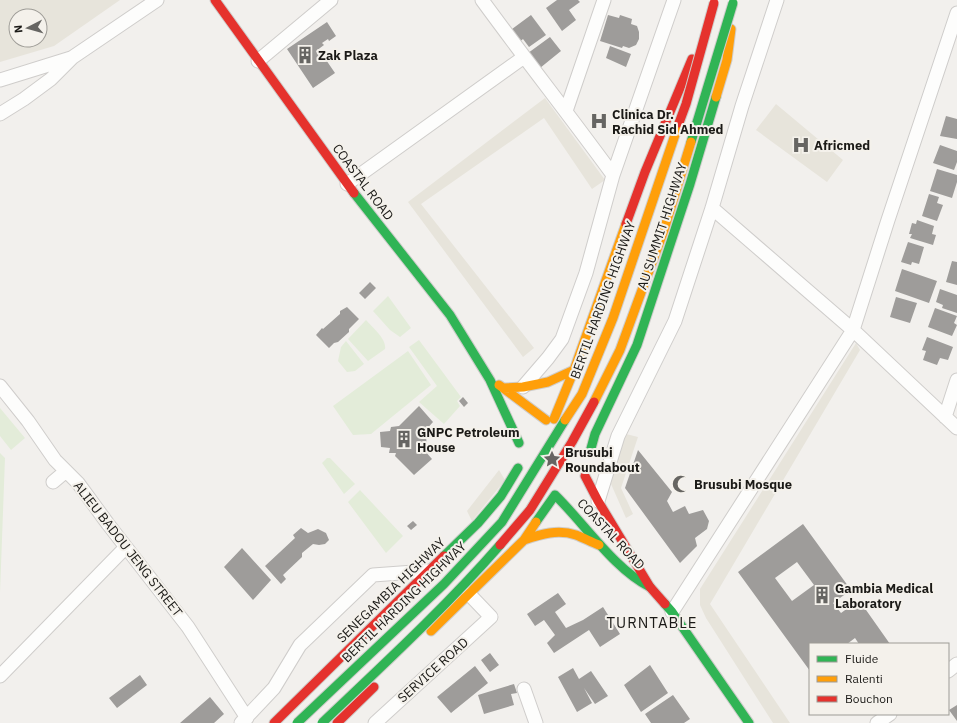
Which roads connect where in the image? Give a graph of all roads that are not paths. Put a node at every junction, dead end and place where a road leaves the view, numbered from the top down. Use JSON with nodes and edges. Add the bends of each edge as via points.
{"nodes":[{"id":1,"x":157,"y":0,"type":"edge"},
{"id":2,"x":215,"y":0,"type":"edge"},
{"id":3,"x":331,"y":0,"type":"edge"},
{"id":4,"x":482,"y":0,"type":"edge"},
{"id":5,"x":604,"y":0,"type":"edge"},
{"id":6,"x":674,"y":0,"type":"edge"},
{"id":7,"x":777,"y":0,"type":"edge"},
{"id":8,"x":715,"y":2,"type":"edge"},
{"id":9,"x":734,"y":2,"type":"edge"},
{"id":10,"x":957,"y":13,"type":"edge"},
{"id":11,"x":73,"y":57,"type":"junction"},
{"id":12,"x":524,"y":57,"type":"junction"},
{"id":13,"x":258,"y":61,"type":"junction"},
{"id":14,"x":0,"y":80,"type":"edge"},
{"id":15,"x":566,"y":110,"type":"junction"},
{"id":16,"x":0,"y":114,"type":"edge"},
{"id":17,"x":613,"y":175,"type":"junction"},
{"id":18,"x":348,"y":184,"type":"junction"},
{"id":19,"x":712,"y":208,"type":"junction"},
{"id":20,"x":853,"y":330,"type":"junction"},
{"id":21,"x":574,"y":370,"type":"junction"},
{"id":22,"x":490,"y":380,"type":"junction"},
{"id":23,"x":957,"y":380,"type":"edge"},
{"id":24,"x":0,"y":386,"type":"edge"},
{"id":25,"x":523,"y":387,"type":"junction"},
{"id":26,"x":503,"y":388,"type":"junction"},
{"id":27,"x":945,"y":417,"type":"junction"},
{"id":28,"x":550,"y":420,"type":"junction"},
{"id":29,"x":534,"y":425,"type":"dead end"},
{"id":30,"x":957,"y":428,"type":"edge"},
{"id":31,"x":525,"y":433,"type":"dead end"},
{"id":32,"x":590,"y":459,"type":"junction"},
{"id":33,"x":66,"y":470,"type":"junction"},
{"id":34,"x":585,"y":476,"type":"junction"},
{"id":35,"x":53,"y":482,"type":"dead end"},
{"id":36,"x":577,"y":486,"type":"dead end"},
{"id":37,"x":567,"y":492,"type":"dead end"},
{"id":38,"x":555,"y":495,"type":"junction"},
{"id":39,"x":598,"y":501,"type":"junction"},
{"id":40,"x":524,"y":540,"type":"junction"},
{"id":41,"x":126,"y":547,"type":"junction"},
{"id":42,"x":603,"y":547,"type":"junction"},
{"id":43,"x":428,"y":572,"type":"junction"},
{"id":44,"x":650,"y":587,"type":"junction"},
{"id":45,"x":469,"y":594,"type":"junction"},
{"id":46,"x":672,"y":612,"type":"junction"},
{"id":47,"x":957,"y":664,"type":"edge"},
{"id":48,"x":949,"y":670,"type":"edge"},
{"id":49,"x":0,"y":676,"type":"edge"},
{"id":50,"x":524,"y":689,"type":"dead end"},
{"id":51,"x":889,"y":715,"type":"edge"},
{"id":52,"x":244,"y":720,"type":"edge"},
{"id":53,"x":382,"y":720,"type":"edge"},
{"id":54,"x":274,"y":723,"type":"edge"},
{"id":55,"x":297,"y":723,"type":"edge"},
{"id":56,"x":322,"y":723,"type":"edge"},
{"id":57,"x":337,"y":723,"type":"edge"},
{"id":58,"x":536,"y":723,"type":"edge"},
{"id":59,"x":749,"y":723,"type":"edge"},
{"id":60,"x":877,"y":723,"type":"edge"}],
"edges":[{"from":1,"to":11,"type":"street"},
{"from":2,"to":13,"type":"main road","name":"COASTAL ROAD"},
{"from":3,"to":13,"type":"street"},
{"from":4,"to":12,"type":"street"},
{"from":5,"to":15,"type":"street"},
{"from":6,"to":17,"type":"street"},
{"from":7,"to":19,"type":"street"},
{"from":8,"to":21,"type":"main road","via":[[645,172]]},
{"from":8,"to":55,"type":"main road","name":"BERTIL HARDING HIGHWAY","bridge":true,"via":[[678,126],[613,318],[582,394],[502,522],[444,584]]},
{"from":9,"to":32,"type":"main road","name":"AU SUMMIT HIGHWAY","via":[[727,60],[690,184],[636,346],[595,434]]},
{"from":9,"to":56,"type":"main road","name":"BERTIL HARDING HIGHWAY","bridge":true,"via":[[661,238],[620,350],[572,442],[530,510],[482,565],[405,644]]},
{"from":10,"to":20,"type":"street"},
{"from":11,"to":14,"type":"street"},
{"from":11,"to":16,"type":"street","via":[[51,79]]},
{"from":12,"to":15,"type":"street"},
{"from":12,"to":18,"type":"street"},
{"from":13,"to":18,"type":"main road","name":"COASTAL ROAD"},
{"from":15,"to":17,"type":"street"},
{"from":17,"to":25,"type":"street","via":[[586,273],[562,339]]},
{"from":18,"to":22,"type":"main road","name":"COASTAL ROAD","via":[[450,315]]},
{"from":19,"to":20,"type":"street"},
{"from":19,"to":39,"type":"street","via":[[675,321],[618,436]]},
{"from":20,"to":27,"type":"street"},
{"from":20,"to":46,"type":"street"},
{"from":21,"to":25,"type":"main road","via":[[548,382]]},
{"from":21,"to":28,"type":"main road"},
{"from":22,"to":26,"type":"main road","name":"COASTAL ROAD"},
{"from":22,"to":31,"type":"main road","name":"COASTAL ROAD","via":[[518,446]]},
{"from":23,"to":27,"type":"street"},
{"from":24,"to":33,"type":"street","name":"ALIEU BADOU JENG STREET","via":[[55,460]]},
{"from":25,"to":26,"type":"main road"},
{"from":26,"to":28,"type":"main road","name":"COASTAL ROAD"},
{"from":27,"to":30,"type":"street"},
{"from":28,"to":29,"type":"main road"},
{"from":28,"to":32,"type":"main road","via":[[570,424],[580,431],[587,441]]},
{"from":32,"to":34,"type":"main road"},
{"from":33,"to":35,"type":"street"},
{"from":33,"to":41,"type":"street","name":"ALIEU BADOU JENG STREET"},
{"from":34,"to":36,"type":"main road"},
{"from":34,"to":39,"type":"main road","name":"COASTAL ROAD"},
{"from":37,"to":38,"type":"main road"},
{"from":38,"to":40,"type":"main road"},
{"from":38,"to":42,"type":"main road","name":"COASTAL ROAD"},
{"from":38,"to":43,"type":"main road","name":"SENEGAMBIA HIGHWAY","via":[[532,488],[523,479],[517,465],[501,496],[478,523]]},
{"from":39,"to":44,"type":"main road","name":"COASTAL ROAD"},
{"from":40,"to":42,"type":"main road","via":[[549,533],[562,533],[572,534]]},
{"from":40,"to":45,"type":"main road"},
{"from":41,"to":49,"type":"street"},
{"from":41,"to":52,"type":"street","name":"ALIEU BADOU JENG STREET","via":[[188,627]]},
{"from":42,"to":44,"type":"main road","name":"COASTAL ROAD","via":[[638,581]]},
{"from":43,"to":52,"type":"street","via":[[373,575],[300,645],[274,688]]},
{"from":43,"to":54,"type":"main road","name":"SENEGAMBIA HIGHWAY"},
{"from":44,"to":46,"type":"main road","name":"COASTAL ROAD"},
{"from":45,"to":53,"type":"street","name":"SERVICE ROAD","via":[[491,617]]},
{"from":45,"to":57,"type":"main road"},
{"from":46,"to":59,"type":"main road","name":"COASTAL ROAD"},
{"from":47,"to":48,"type":"street"},
{"from":50,"to":58,"type":"street"},
{"from":51,"to":60,"type":"street"}]}
